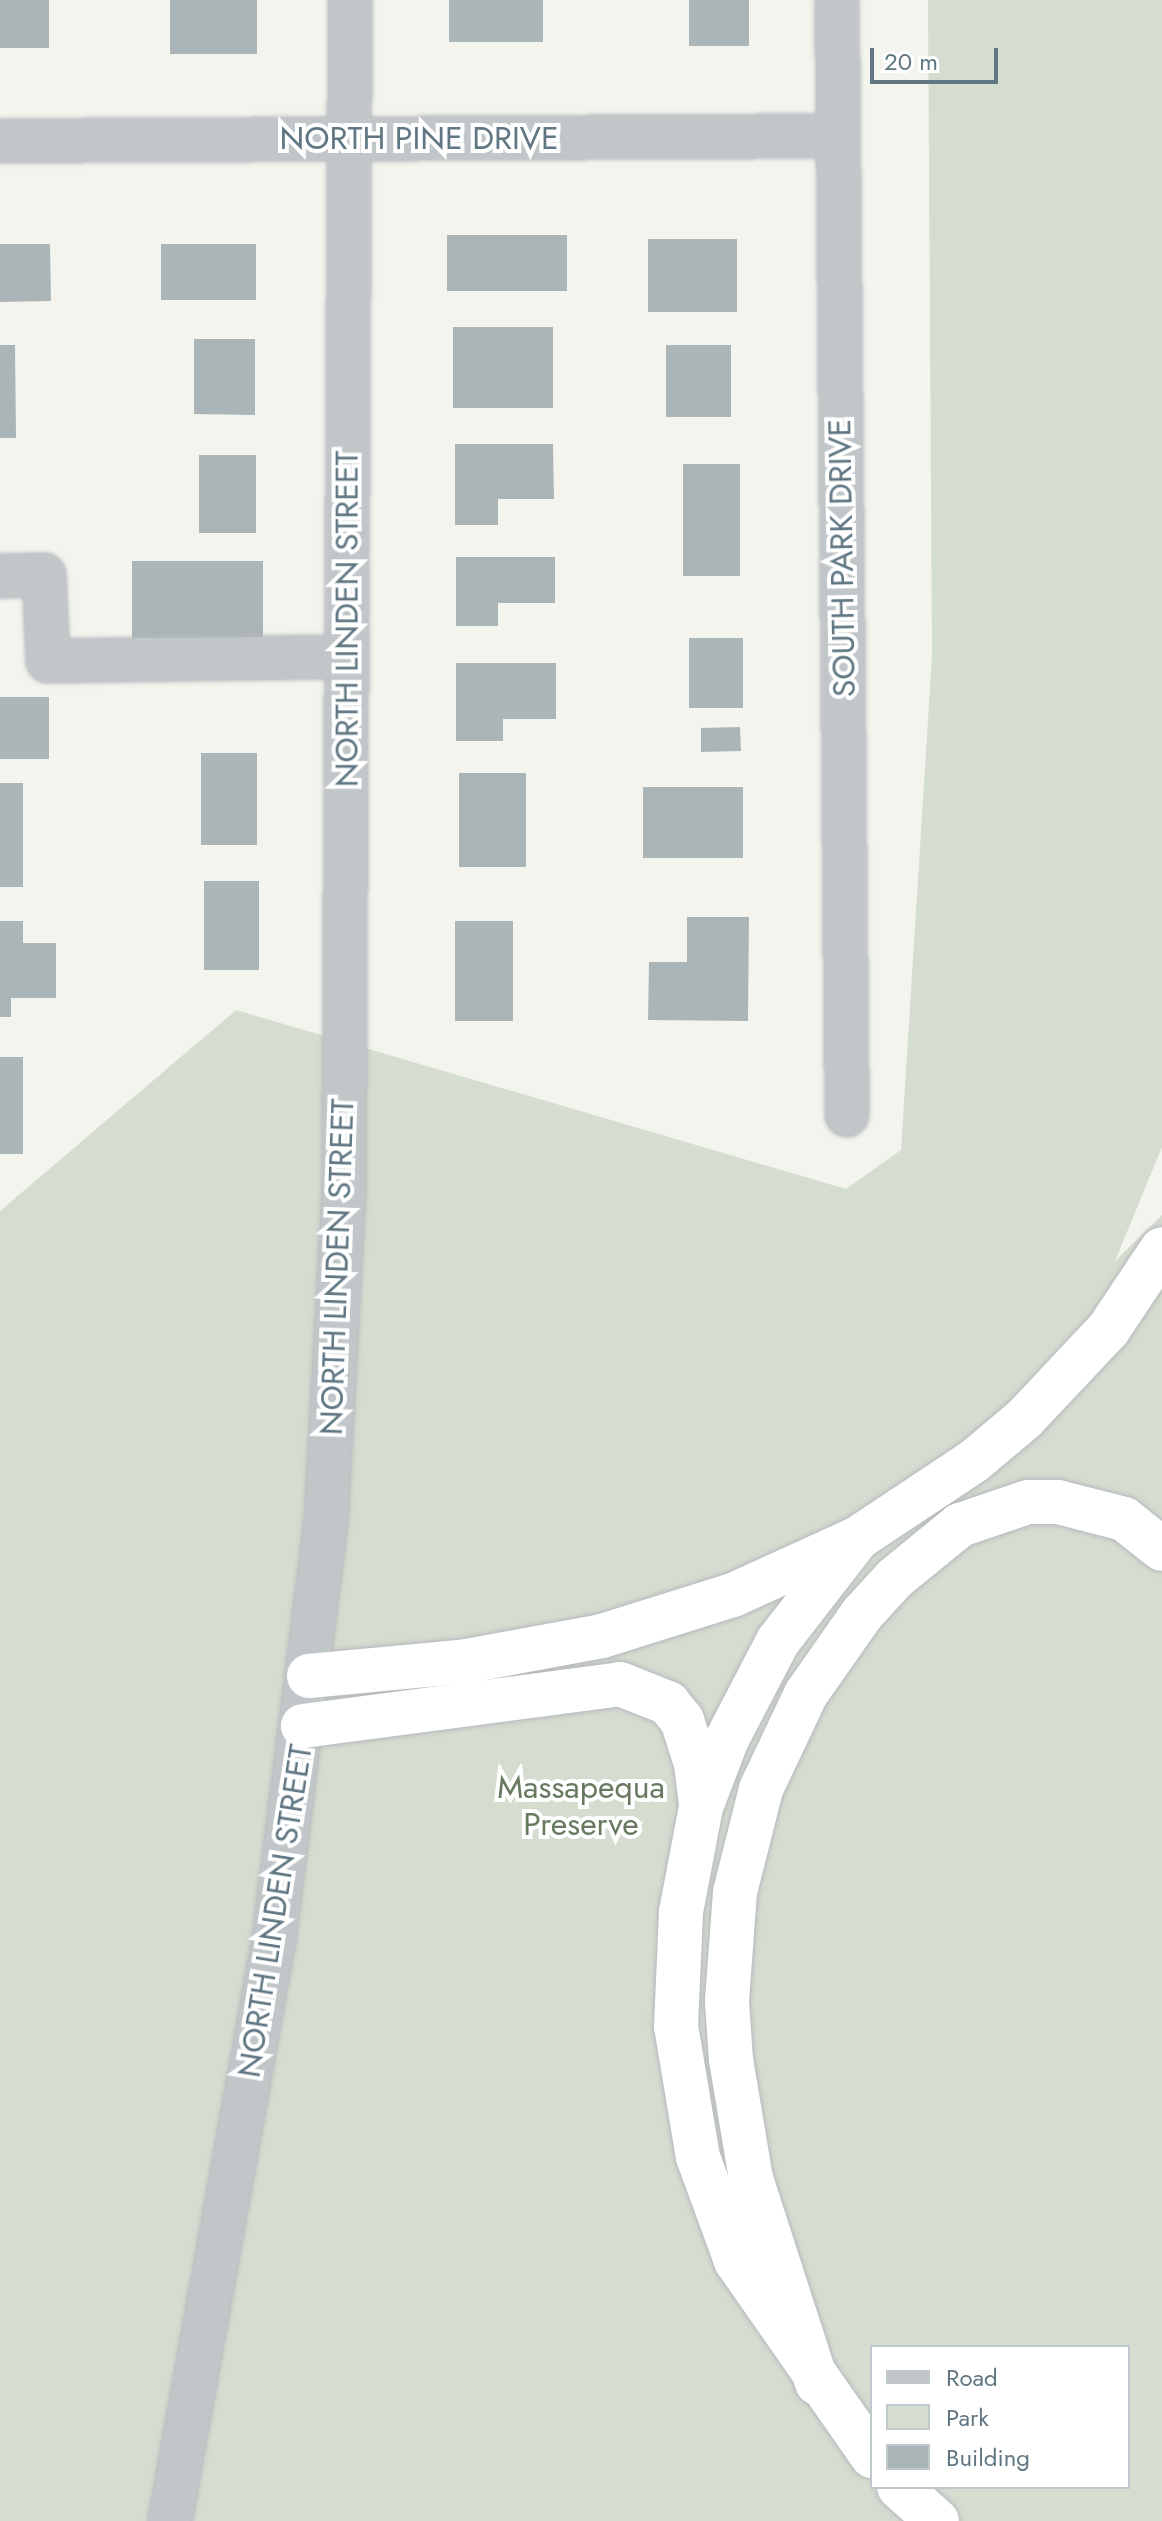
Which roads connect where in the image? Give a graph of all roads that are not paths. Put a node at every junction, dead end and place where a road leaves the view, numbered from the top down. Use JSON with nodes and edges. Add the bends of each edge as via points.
{"nodes":[{"id":1,"x":350,"y":0,"type":"edge"},
{"id":2,"x":837,"y":0,"type":"edge"},
{"id":3,"x":838,"y":136,"type":"junction"},
{"id":4,"x":350,"y":138,"type":"junction"},
{"id":5,"x":0,"y":141,"type":"edge"},
{"id":6,"x":0,"y":576,"type":"edge"},
{"id":7,"x":347,"y":657,"type":"junction"},
{"id":8,"x":847,"y":1115,"type":"dead end"},
{"id":9,"x":1162,"y":1249,"type":"edge"},
{"id":10,"x":858,"y":1538,"type":"junction"},
{"id":11,"x":1162,"y":1549,"type":"edge"},
{"id":12,"x":309,"y":1676,"type":"junction"},
{"id":13,"x":303,"y":1726,"type":"junction"},
{"id":14,"x":701,"y":1807,"type":"junction"},
{"id":15,"x":817,"y":2383,"type":"junction"},
{"id":16,"x":870,"y":2453,"type":"edge"},
{"id":17,"x":901,"y":2489,"type":"edge"},
{"id":18,"x":170,"y":2521,"type":"edge"},
{"id":19,"x":937,"y":2521,"type":"edge"}],
"edges":[{"from":1,"to":4,"type":"street","name":"NORTH LINDEN STREET"},
{"from":2,"to":3,"type":"street","name":"SOUTH PARK DRIVE"},
{"from":3,"to":4,"type":"street","name":"NORTH PINE DRIVE"},
{"from":3,"to":8,"type":"street","name":"SOUTH PARK DRIVE"},
{"from":4,"to":5,"type":"street","name":"NORTH PINE DRIVE"},
{"from":4,"to":7,"type":"street","name":"NORTH LINDEN STREET"},
{"from":6,"to":7,"type":"street","via":[[44,575],[48,661]]},
{"from":7,"to":12,"type":"street","name":"NORTH LINDEN STREET","via":[[341,1303]]},
{"from":9,"to":10,"type":"highway","via":[[1108,1330],[1024,1419],[974,1461]]},
{"from":10,"to":12,"type":"highway","via":[[733,1595],[602,1636],[480,1659]]},
{"from":10,"to":14,"type":"highway","via":[[778,1641],[727,1739]]},
{"from":11,"to":15,"type":"highway","via":[[1124,1519],[1090,1506],[1058,1502],[1028,1502],[960,1525],[895,1578],[862,1614],[806,1694],[771,1763],[735,1892],[727,2001],[731,2060],[751,2179]]},
{"from":12,"to":13,"type":"street","name":"NORTH LINDEN STREET"},
{"from":13,"to":14,"type":"highway","via":[[620,1684],[668,1703],[682,1720],[696,1764]]},
{"from":13,"to":18,"type":"street","name":"NORTH LINDEN STREET","via":[[271,1954]]},
{"from":14,"to":15,"type":"highway","via":[[676,1965],[684,2092],[698,2157],[736,2261]]},
{"from":15,"to":16,"type":"highway"},
{"from":17,"to":19,"type":"highway"}]}
